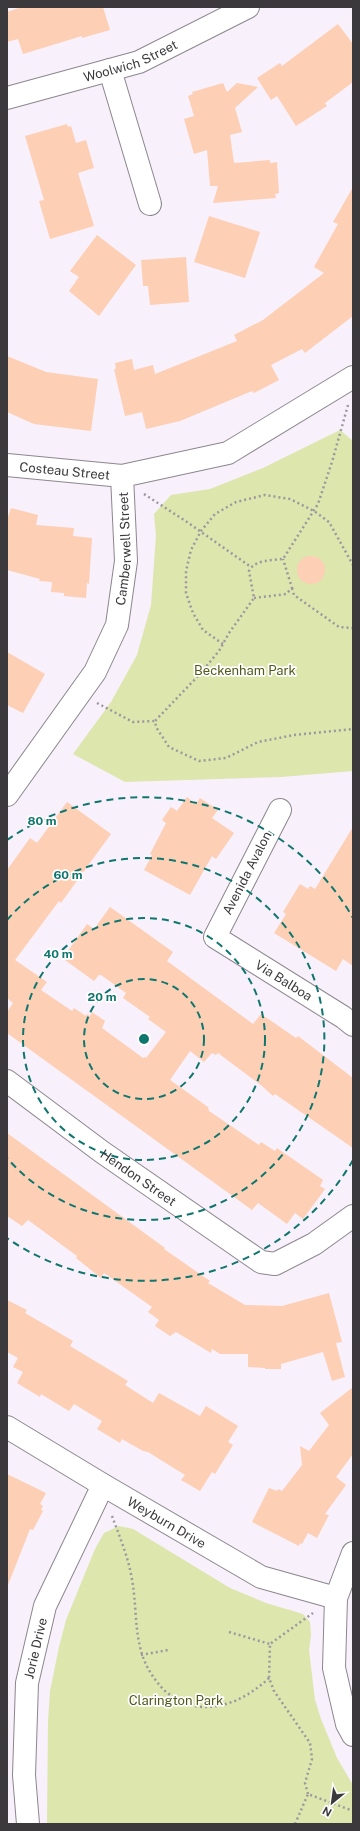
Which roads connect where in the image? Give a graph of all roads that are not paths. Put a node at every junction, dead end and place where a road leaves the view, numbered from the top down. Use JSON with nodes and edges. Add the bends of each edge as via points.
{"nodes":[{"id":1,"x":248,"y":7,"type":"edge"},
{"id":2,"x":110,"y":70,"type":"junction"},
{"id":3,"x":7,"y":98,"type":"edge"},
{"id":4,"x":150,"y":204,"type":"dead end"},
{"id":5,"x":353,"y":377,"type":"edge"},
{"id":6,"x":7,"y":465,"type":"edge"},
{"id":7,"x":122,"y":476,"type":"junction"},
{"id":8,"x":14,"y":773,"type":"edge"},
{"id":9,"x":7,"y":795,"type":"edge"},
{"id":10,"x":280,"y":810,"type":"dead end"},
{"id":11,"x":215,"y":937,"type":"joint"},
{"id":12,"x":353,"y":1025,"type":"edge"},
{"id":13,"x":7,"y":1081,"type":"edge"},
{"id":14,"x":353,"y":1216,"type":"edge"},
{"id":15,"x":7,"y":1426,"type":"edge"},
{"id":16,"x":103,"y":1485,"type":"junction"},
{"id":17,"x":353,"y":1554,"type":"edge"},
{"id":18,"x":336,"y":1598,"type":"junction"},
{"id":19,"x":353,"y":1735,"type":"edge"},
{"id":20,"x":28,"y":1824,"type":"edge"}],
"edges":[{"from":1,"to":2,"type":"street","name":"Woolwich Street","via":[[139,62]]},
{"from":2,"to":3,"type":"street","name":"Woolwich Street"},
{"from":2,"to":4,"type":"street"},
{"from":5,"to":7,"type":"street","name":"Camberwell Street","via":[[228,453]]},
{"from":6,"to":7,"type":"street","name":"Costeau Street"},
{"from":7,"to":8,"type":"street","name":"Camberwell Street","via":[[126,561],[117,625],[95,672]]},
{"from":8,"to":9,"type":"street","name":"Camberwell Street"},
{"from":10,"to":11,"type":"street","name":"Avenida Avalon"},
{"from":11,"to":12,"type":"street","name":"Via Balboa"},
{"from":13,"to":14,"type":"street","name":"Hendon Street","via":[[102,1152],[258,1261],[275,1264],[314,1244]]},
{"from":15,"to":16,"type":"street","name":"Weyburn Drive"},
{"from":16,"to":18,"type":"street","name":"Weyburn Drive","via":[[261,1576]]},
{"from":16,"to":20,"type":"street","name":"Jorie Drive","via":[[45,1606],[27,1683],[24,1775]]},
{"from":17,"to":18,"type":"street"},
{"from":18,"to":19,"type":"street","via":[[334,1668],[347,1724]]}]}
